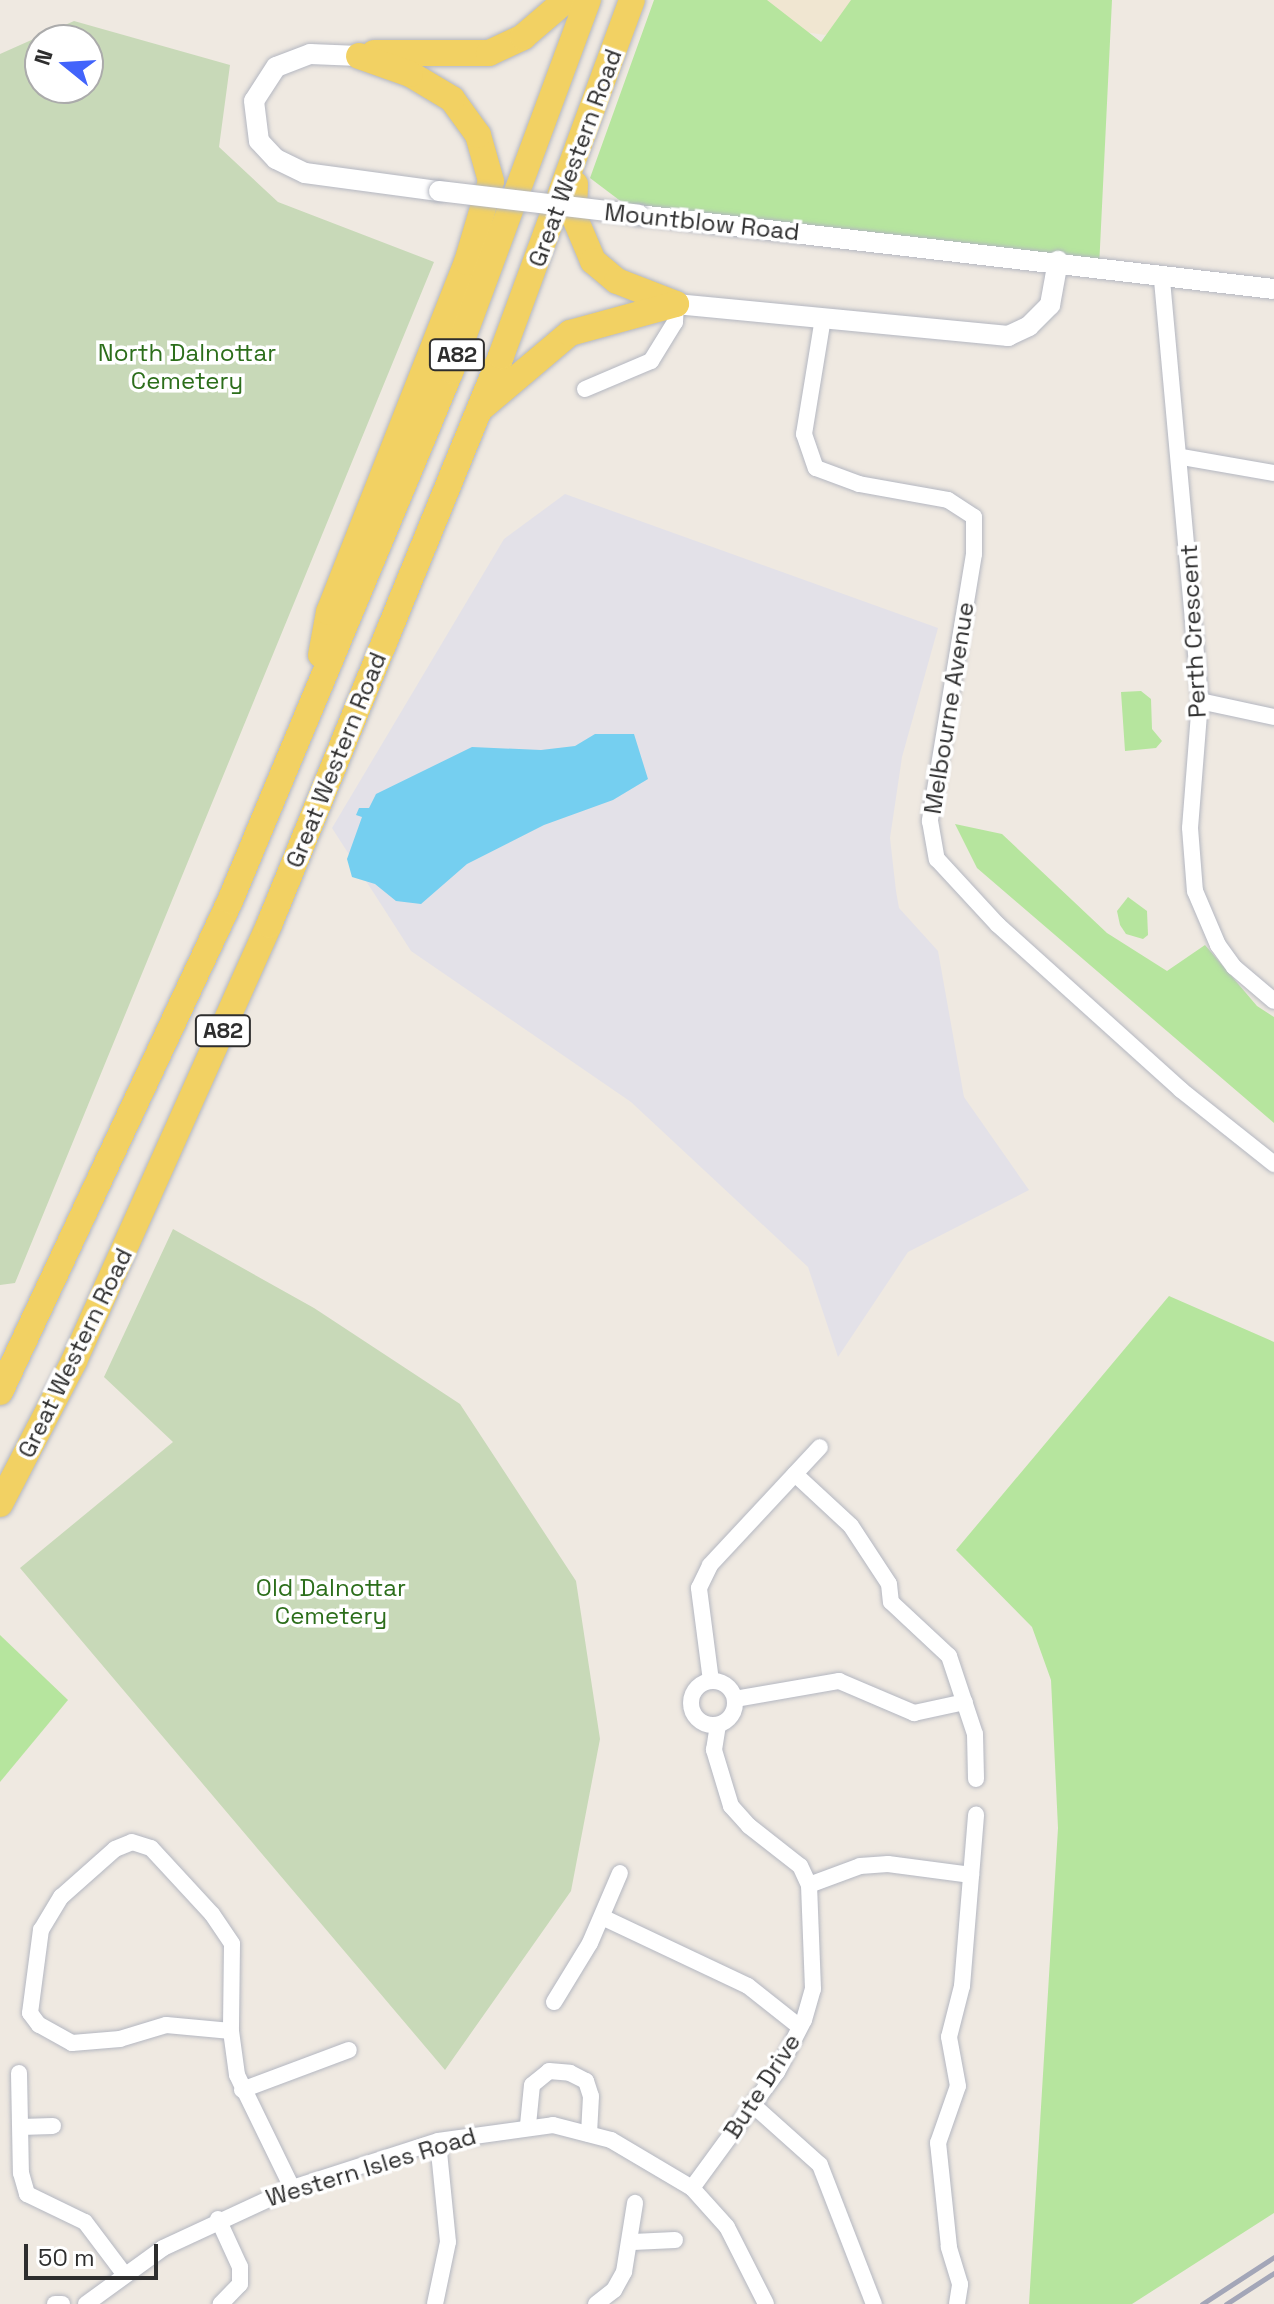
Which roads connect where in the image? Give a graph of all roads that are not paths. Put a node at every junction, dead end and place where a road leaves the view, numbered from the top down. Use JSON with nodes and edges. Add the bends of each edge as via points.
{"nodes":[{"id":1,"x":566,"y":0,"type":"edge"},
{"id":2,"x":588,"y":0,"type":"edge"},
{"id":3,"x":632,"y":0,"type":"edge"},
{"id":4,"x":359,"y":56,"type":"junction"},
{"id":5,"x":575,"y":161,"type":"junction"},
{"id":6,"x":1058,"y":261,"type":"junction"},
{"id":7,"x":1162,"y":280,"type":"junction"},
{"id":8,"x":1274,"y":289,"type":"edge"},
{"id":9,"x":676,"y":304,"type":"junction"},
{"id":10,"x":823,"y":318,"type":"junction"},
{"id":11,"x":585,"y":389,"type":"dead end"},
{"id":12,"x":480,"y":409,"type":"junction"},
{"id":13,"x":1182,"y":457,"type":"junction"},
{"id":14,"x":1274,"y":473,"type":"edge"},
{"id":15,"x":1200,"y":701,"type":"junction"},
{"id":16,"x":312,"y":704,"type":"junction"},
{"id":17,"x":1274,"y":717,"type":"edge"},
{"id":18,"x":1274,"y":1001,"type":"edge"},
{"id":19,"x":1274,"y":1164,"type":"edge"},
{"id":20,"x":0,"y":1392,"type":"edge"},
{"id":21,"x":820,"y":1447,"type":"dead end"},
{"id":22,"x":795,"y":1474,"type":"junction"},
{"id":23,"x":0,"y":1504,"type":"edge"},
{"id":24,"x":711,"y":1681,"type":"junction"},
{"id":25,"x":735,"y":1699,"type":"junction"},
{"id":26,"x":965,"y":1702,"type":"junction"},
{"id":27,"x":718,"y":1725,"type":"junction"},
{"id":28,"x":976,"y":1779,"type":"dead end"},
{"id":29,"x":976,"y":1815,"type":"dead end"},
{"id":30,"x":620,"y":1873,"type":"dead end"},
{"id":31,"x":971,"y":1875,"type":"junction"},
{"id":32,"x":809,"y":1885,"type":"junction"},
{"id":33,"x":602,"y":1917,"type":"junction"},
{"id":34,"x":554,"y":2002,"type":"dead end"},
{"id":35,"x":800,"y":2027,"type":"junction"},
{"id":36,"x":231,"y":2031,"type":"junction"},
{"id":37,"x":349,"y":2050,"type":"dead end"},
{"id":38,"x":19,"y":2073,"type":"dead end"},
{"id":39,"x":242,"y":2090,"type":"junction"},
{"id":40,"x":753,"y":2105,"type":"junction"},
{"id":41,"x":528,"y":2125,"type":"junction"},
{"id":42,"x":53,"y":2126,"type":"dead end"},
{"id":43,"x":21,"y":2127,"type":"junction"},
{"id":44,"x":589,"y":2134,"type":"junction"},
{"id":45,"x":438,"y":2141,"type":"junction"},
{"id":46,"x":292,"y":2188,"type":"junction"},
{"id":47,"x":692,"y":2188,"type":"junction"},
{"id":48,"x":635,"y":2203,"type":"dead end"},
{"id":49,"x":218,"y":2219,"type":"junction"},
{"id":50,"x":675,"y":2240,"type":"dead end"},
{"id":51,"x":633,"y":2242,"type":"junction"},
{"id":52,"x":125,"y":2275,"type":"junction"},
{"id":53,"x":55,"y":2304,"type":"edge"},
{"id":54,"x":62,"y":2304,"type":"edge"},
{"id":55,"x":86,"y":2304,"type":"edge"},
{"id":56,"x":221,"y":2304,"type":"edge"},
{"id":57,"x":435,"y":2304,"type":"edge"},
{"id":58,"x":596,"y":2304,"type":"edge"},
{"id":59,"x":766,"y":2304,"type":"edge"},
{"id":60,"x":874,"y":2304,"type":"edge"},
{"id":61,"x":957,"y":2304,"type":"edge"}],
"edges":[{"from":1,"to":4,"type":"main road","via":[[523,37],[489,53],[381,51]]},
{"from":2,"to":16,"type":"main road","name":"Great Western Road","number":"A82","via":[[451,370]]},
{"from":3,"to":5,"type":"main road","name":"Great Western Road","number":"A82"},
{"from":4,"to":6,"type":"street","name":"Mountblow Road","bridge":true,"via":[[310,54],[276,67],[254,101],[259,141],[276,159],[305,173],[439,191]]},
{"from":4,"to":16,"type":"main road","via":[[410,74],[452,99],[478,135],[491,181],[467,262],[329,612]]},
{"from":5,"to":9,"type":"main road","number":"A82","via":[[574,216],[593,261],[617,281]]},
{"from":5,"to":12,"type":"main road","name":"Great Western Road","number":"A82"},
{"from":6,"to":7,"type":"street","name":"Mountblow Road"},
{"from":6,"to":10,"type":"street","via":[[1050,305],[1029,326],[1008,336]]},
{"from":7,"to":8,"type":"street","name":"Mountblow Road"},
{"from":7,"to":13,"type":"street","name":"Perth Crescent"},
{"from":9,"to":10,"type":"street"},
{"from":9,"to":11,"type":"street","via":[[675,322],[651,361]]},
{"from":9,"to":12,"type":"main road","via":[[570,333]]},
{"from":10,"to":19,"type":"street","name":"Melbourne Avenue","via":[[804,434],[816,468],[859,484],[948,500],[974,517],[974,554],[930,821],[937,859],[1009,935],[1181,1090]]},
{"from":12,"to":23,"type":"main road","name":"Great Western Road","number":"A82","via":[[160,1175]]},
{"from":13,"to":14,"type":"street"},
{"from":13,"to":15,"type":"street","name":"Perth Crescent"},
{"from":15,"to":17,"type":"street"},
{"from":15,"to":18,"type":"street","name":"Perth Crescent","via":[[1190,828],[1195,891],[1226,956]]},
{"from":16,"to":20,"type":"main road","name":"Great Western Road","number":"A82","via":[[196,980]]},
{"from":21,"to":22,"type":"street"},
{"from":22,"to":24,"type":"street","via":[[710,1565],[699,1588]]},
{"from":22,"to":26,"type":"street","via":[[851,1526],[889,1584],[891,1602],[949,1656]]},
{"from":24,"to":25,"type":"street","via":[[729,1687]]},
{"from":24,"to":27,"type":"street","via":[[698,1687],[691,1707],[697,1720]]},
{"from":25,"to":26,"type":"street","via":[[839,1681],[914,1713]]},
{"from":25,"to":27,"type":"street","via":[[729,1718]]},
{"from":26,"to":28,"type":"street","via":[[975,1734]]},
{"from":27,"to":32,"type":"street","via":[[714,1750],[731,1806],[800,1866]]},
{"from":29,"to":31,"type":"street"},
{"from":30,"to":33,"type":"street"},
{"from":31,"to":32,"type":"street","via":[[888,1864],[860,1866]]},
{"from":31,"to":61,"type":"street","via":[[959,2009],[949,2037],[958,2086],[938,2143],[949,2247],[960,2284]]},
{"from":32,"to":35,"type":"street","name":"Bute Drive","via":[[813,1989]]},
{"from":33,"to":34,"type":"street"},
{"from":33,"to":35,"type":"street","via":[[748,1986]]},
{"from":35,"to":40,"type":"street","name":"Bute Drive"},
{"from":36,"to":36,"type":"street","via":[[232,1944],[212,1914],[151,1848],[132,1842],[115,1849],[61,1897],[41,1930],[30,2013],[39,2025],[72,2043],[120,2039],[166,2025]]},
{"from":36,"to":39,"type":"street"},
{"from":37,"to":39,"type":"street"},
{"from":38,"to":43,"type":"street"},
{"from":39,"to":46,"type":"street"},
{"from":40,"to":47,"type":"street","name":"Bute Drive"},
{"from":40,"to":60,"type":"street","via":[[820,2165]]},
{"from":41,"to":44,"type":"street","name":"Western Isles Road"},
{"from":41,"to":44,"type":"street","via":[[532,2085],[549,2071],[570,2073],[586,2081],[591,2096]]},
{"from":41,"to":45,"type":"street","name":"Western Isles Road"},
{"from":42,"to":43,"type":"street"},
{"from":43,"to":52,"type":"street","via":[[21,2173],[27,2194],[85,2222]]},
{"from":44,"to":47,"type":"street","name":"Western Isles Road","via":[[647,2158]]},
{"from":45,"to":46,"type":"street","name":"Western Isles Road"},
{"from":45,"to":57,"type":"street","via":[[448,2242]]},
{"from":46,"to":49,"type":"street","name":"Western Isles Road"},
{"from":47,"to":59,"type":"street","name":"Western Isles Road","via":[[727,2227]]},
{"from":48,"to":51,"type":"street"},
{"from":49,"to":52,"type":"street","name":"Western Isles Road"},
{"from":49,"to":56,"type":"street","via":[[240,2267],[240,2284]]},
{"from":50,"to":51,"type":"street"},
{"from":51,"to":58,"type":"street","via":[[614,2290]]},
{"from":52,"to":55,"type":"street","name":"Western Isles Road"},
{"from":53,"to":54,"type":"street"}]}
